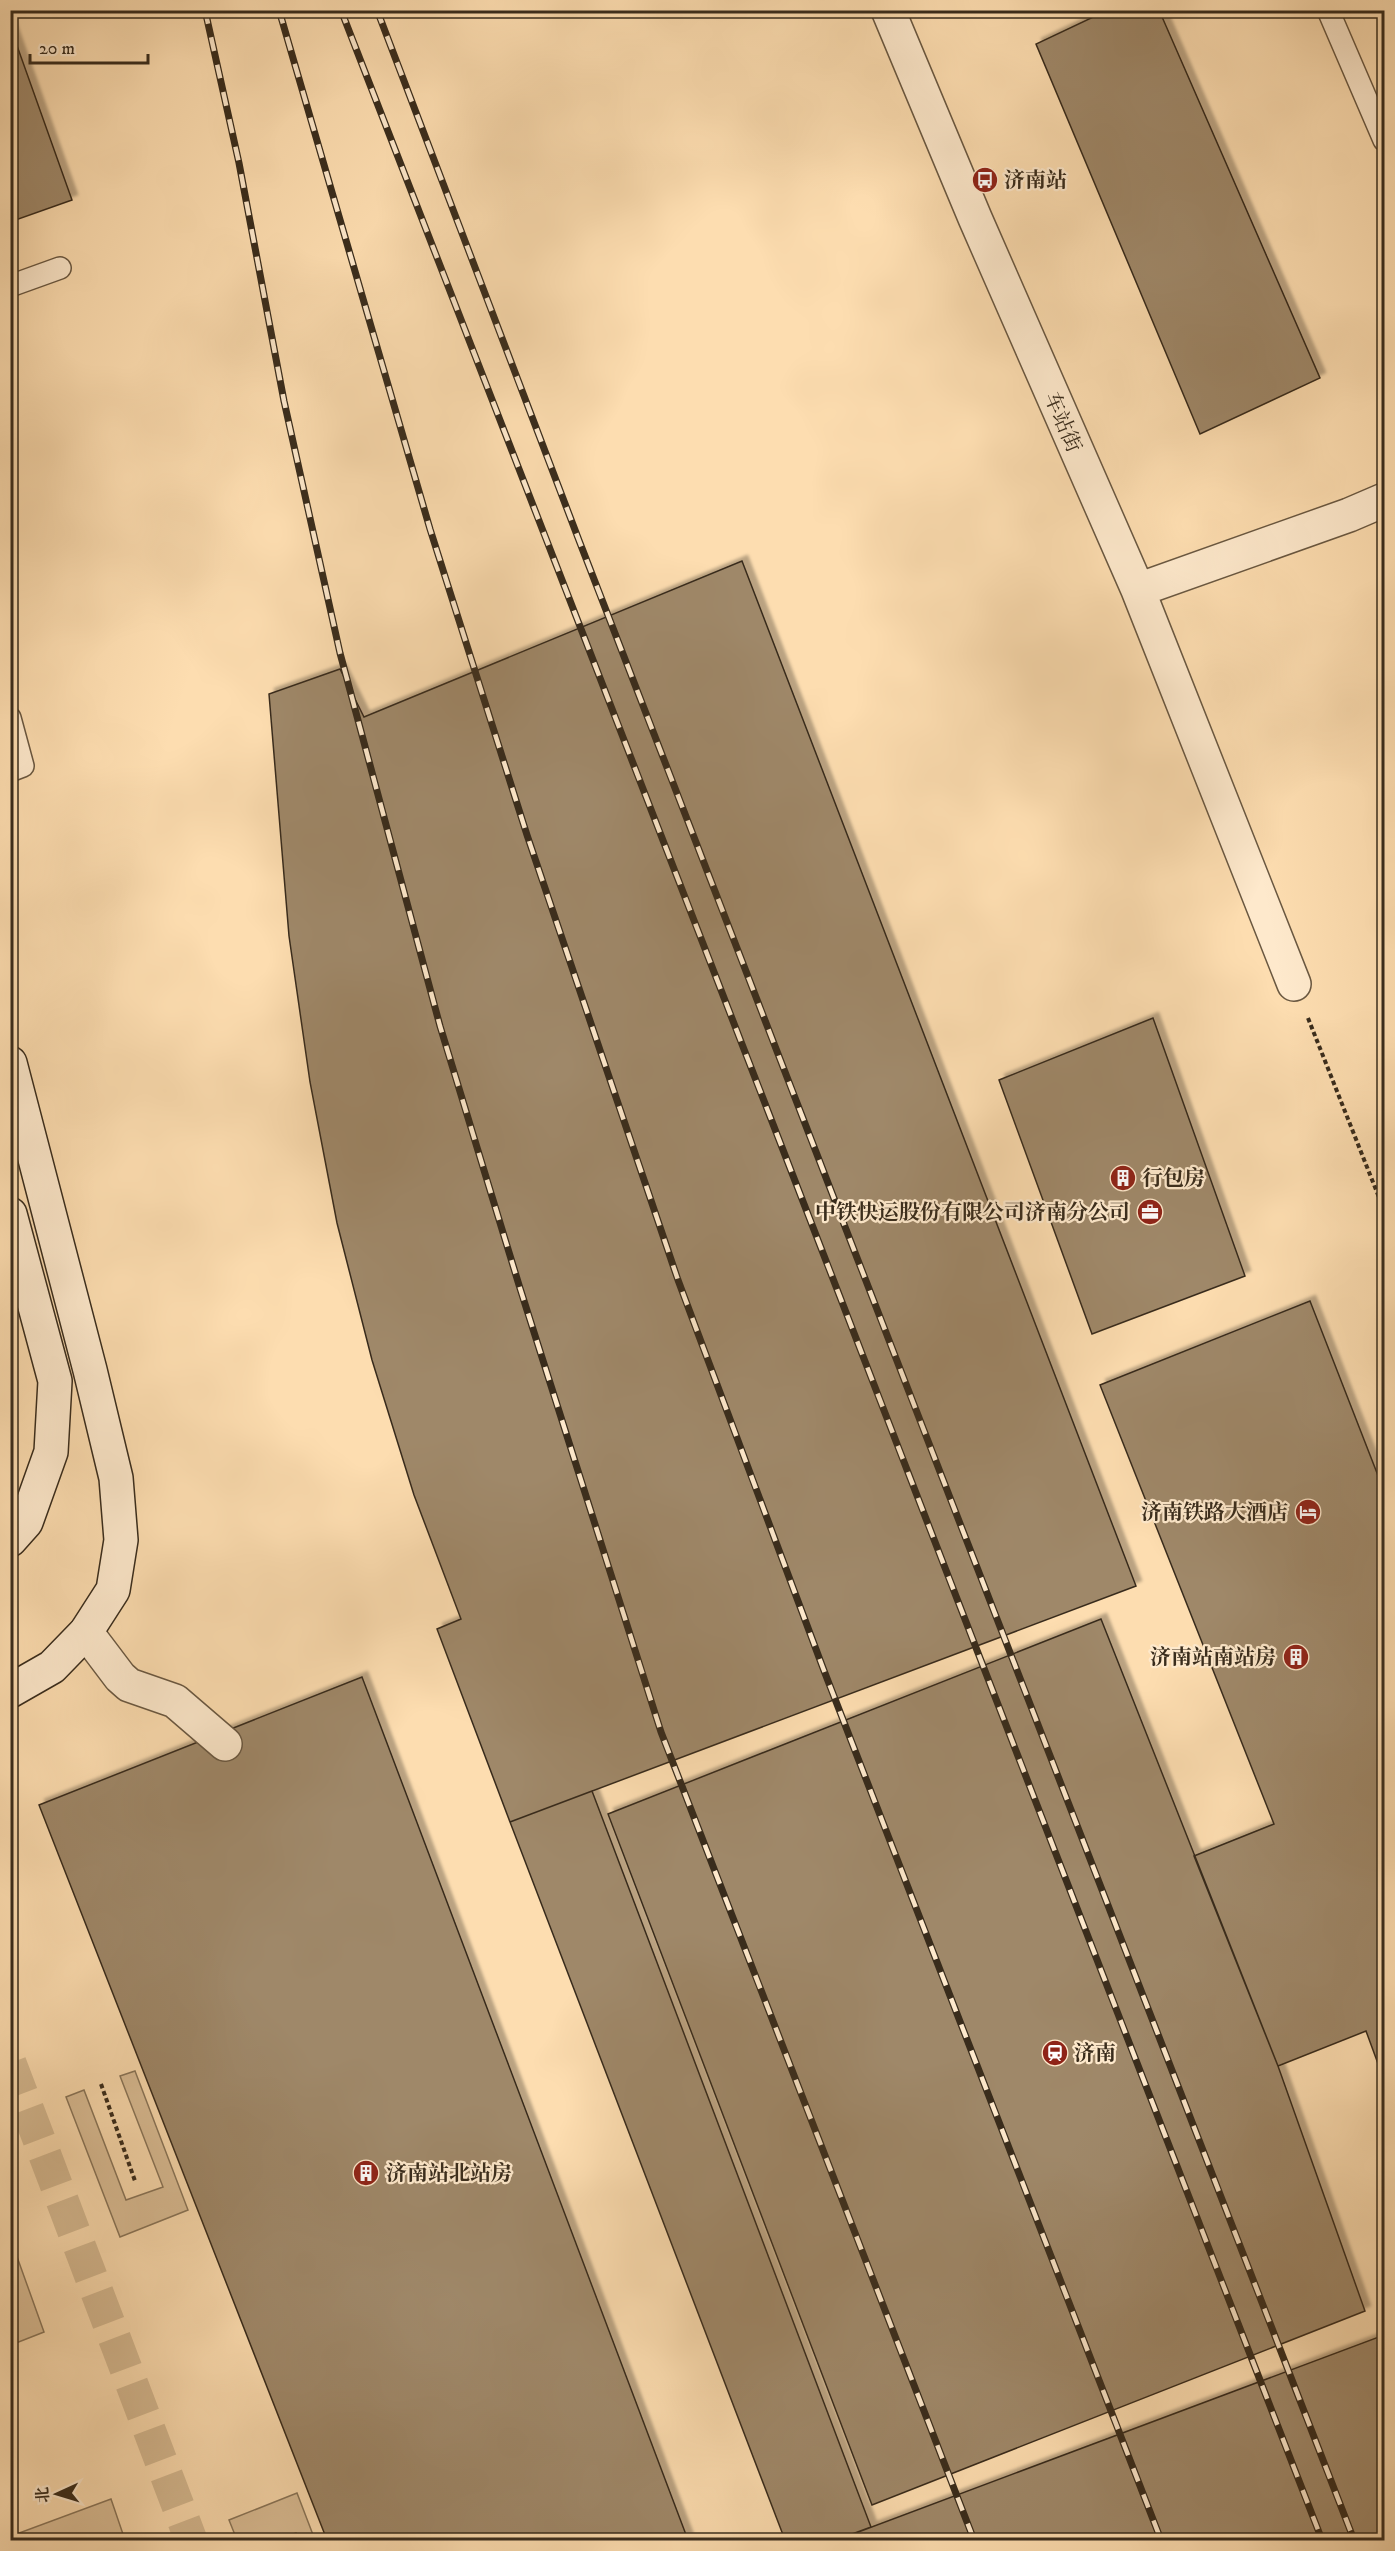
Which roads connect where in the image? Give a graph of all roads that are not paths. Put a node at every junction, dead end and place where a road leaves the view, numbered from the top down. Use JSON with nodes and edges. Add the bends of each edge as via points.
{"nodes":[{"id":1,"x":888,"y":10,"type":"edge"},
{"id":2,"x":1328,"y":10,"type":"edge"},
{"id":3,"x":1384,"y":140,"type":"edge"},
{"id":4,"x":60,"y":268,"type":"dead end"},
{"id":5,"x":10,"y":286,"type":"edge"},
{"id":6,"x":1384,"y":500,"type":"edge"},
{"id":7,"x":1138,"y":590,"type":"junction"},
{"id":8,"x":10,"y":718,"type":"edge"},
{"id":9,"x":10,"y":771,"type":"edge"},
{"id":10,"x":1294,"y":984,"type":"road end"},
{"id":11,"x":10,"y":1064,"type":"edge"},
{"id":12,"x":10,"y":1214,"type":"edge"},
{"id":13,"x":10,"y":1540,"type":"edge"},
{"id":14,"x":86,"y":1632,"type":"junction"},
{"id":15,"x":10,"y":1691,"type":"edge"},
{"id":16,"x":225,"y":1744,"type":"dead end"}],
"edges":[{"from":1,"to":7,"type":"street","name":"车站街","via":[[988,250]]},
{"from":2,"to":3,"type":"lane"},
{"from":4,"to":5,"type":"lane"},
{"from":6,"to":7,"type":"street"},
{"from":7,"to":10,"type":"street","name":"车站街"},
{"from":8,"to":9,"type":"lane","via":[[23,766]]},
{"from":11,"to":14,"type":"street","via":[[113,1467],[121,1540],[113,1590]]},
{"from":12,"to":13,"type":"street","via":[[55,1381],[51,1452],[26,1522]]},
{"from":14,"to":15,"type":"street","via":[[51,1666]]},
{"from":14,"to":16,"type":"street","via":[[120,1677],[175,1701]]}]}
